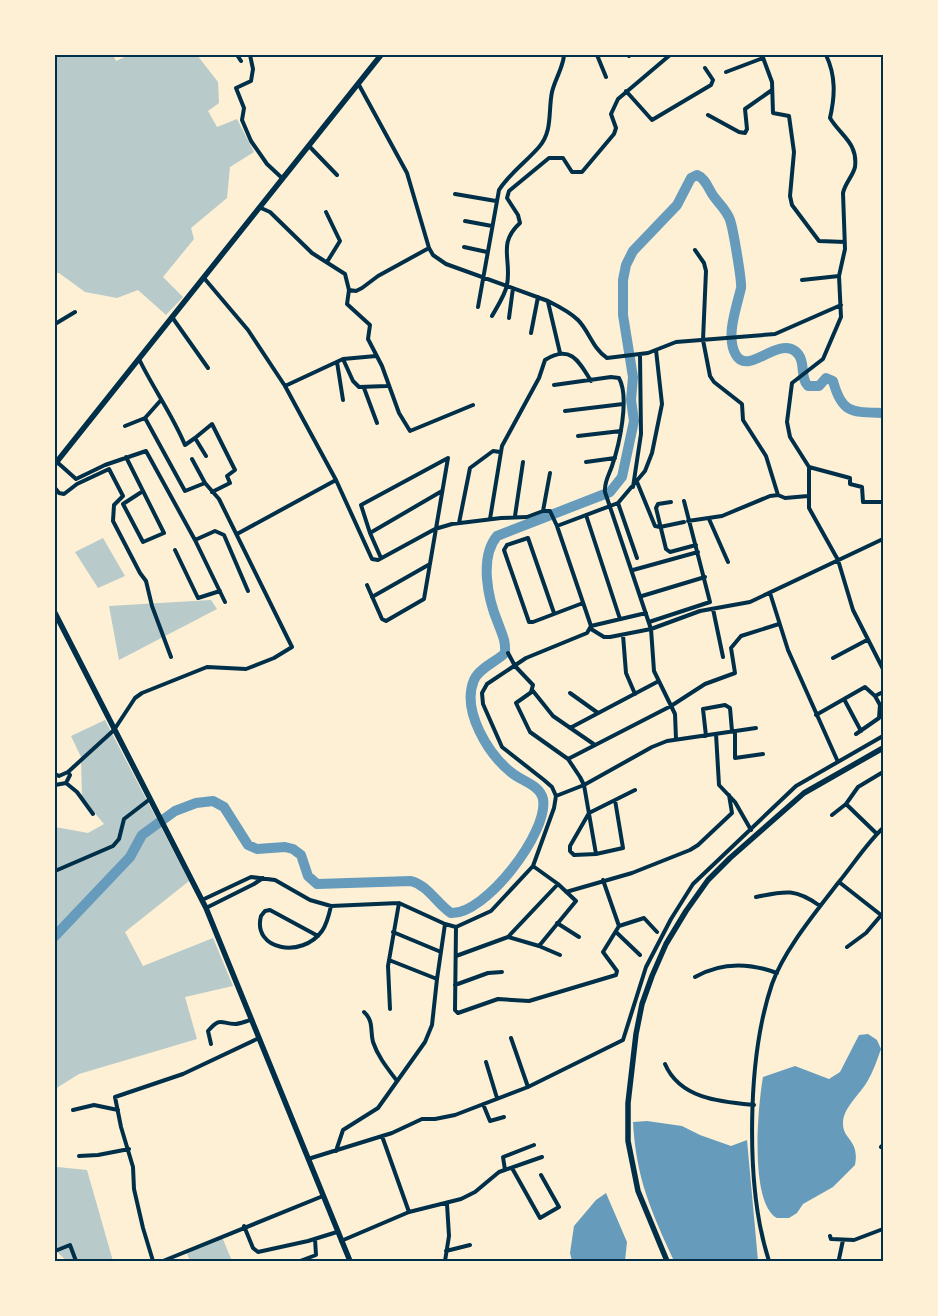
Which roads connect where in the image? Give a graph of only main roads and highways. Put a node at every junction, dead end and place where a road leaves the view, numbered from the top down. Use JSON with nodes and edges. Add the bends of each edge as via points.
{"nodes":[{"id":1,"x":381,"y":55,"type":"edge"},
{"id":2,"x":56,"y":463,"type":"edge"},
{"id":3,"x":55,"y":613,"type":"edge"},
{"id":4,"x":883,"y":748,"type":"edge"},
{"id":5,"x":350,"y":1261,"type":"edge"},
{"id":6,"x":667,"y":1261,"type":"edge"}],
"edges":[{"from":1,"to":2,"type":"main road"},
{"from":3,"to":5,"type":"main road","via":[[206,908]]},
{"from":4,"to":6,"type":"main road","via":[[804,793],[713,875],[666,944],[652,976],[636,1034],[628,1103],[628,1141],[638,1192]]}]}
